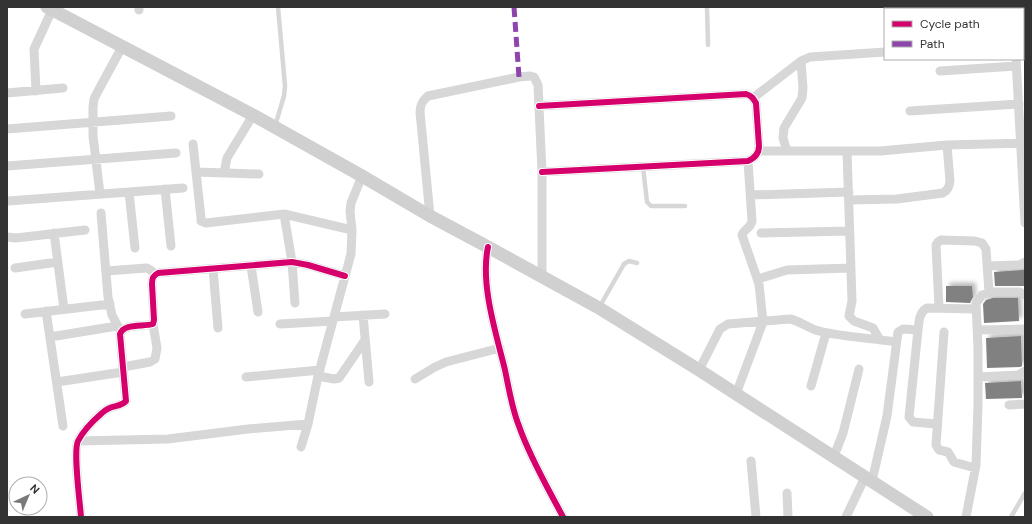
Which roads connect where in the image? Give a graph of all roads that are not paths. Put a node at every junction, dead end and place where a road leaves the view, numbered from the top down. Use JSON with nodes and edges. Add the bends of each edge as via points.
{"nodes":[{"id":1,"x":278,"y":7,"type":"edge"},
{"id":2,"x":707,"y":7,"type":"edge"},
{"id":3,"x":49,"y":8,"type":"edge"},
{"id":4,"x":708,"y":45,"type":"dead end"},
{"id":5,"x":122,"y":47,"type":"junction"},
{"id":6,"x":884,"y":52,"type":"edge"},
{"id":7,"x":801,"y":61,"type":"junction"},
{"id":8,"x":1016,"y":63,"type":"edge"},
{"id":9,"x":940,"y":71,"type":"dead end"},
{"id":10,"x":63,"y":88,"type":"dead end"},
{"id":11,"x":36,"y":91,"type":"junction"},
{"id":12,"x":7,"y":93,"type":"edge"},
{"id":13,"x":753,"y":98,"type":"junction"},
{"id":14,"x":1019,"y":104,"type":"junction"},
{"id":15,"x":539,"y":106,"type":"junction"},
{"id":16,"x":910,"y":110,"type":"dead end"},
{"id":17,"x":253,"y":115,"type":"junction"},
{"id":18,"x":171,"y":116,"type":"dead end"},
{"id":19,"x":93,"y":121,"type":"junction"},
{"id":20,"x":275,"y":128,"type":"junction"},
{"id":21,"x":7,"y":129,"type":"edge"},
{"id":22,"x":1023,"y":143,"type":"edge"},
{"id":23,"x":192,"y":144,"type":"dead end"},
{"id":24,"x":947,"y":145,"type":"junction"},
{"id":25,"x":759,"y":151,"type":"junction"},
{"id":26,"x":787,"y":151,"type":"junction"},
{"id":27,"x":847,"y":151,"type":"junction"},
{"id":28,"x":176,"y":153,"type":"dead end"},
{"id":29,"x":96,"y":159,"type":"junction"},
{"id":30,"x":748,"y":161,"type":"junction"},
{"id":31,"x":7,"y":166,"type":"edge"},
{"id":32,"x":643,"y":167,"type":"junction"},
{"id":33,"x":196,"y":172,"type":"junction"},
{"id":34,"x":542,"y":172,"type":"junction"},
{"id":35,"x":224,"y":173,"type":"junction"},
{"id":36,"x":259,"y":174,"type":"dead end"},
{"id":37,"x":362,"y":176,"type":"junction"},
{"id":38,"x":183,"y":188,"type":"dead end"},
{"id":39,"x":165,"y":189,"type":"junction"},
{"id":40,"x":129,"y":192,"type":"junction"},
{"id":41,"x":100,"y":194,"type":"junction"},
{"id":42,"x":751,"y":195,"type":"junction"},
{"id":43,"x":849,"y":196,"type":"junction"},
{"id":44,"x":8,"y":201,"type":"edge"},
{"id":45,"x":685,"y":206,"type":"dead end"},
{"id":46,"x":101,"y":213,"type":"dead end"},
{"id":47,"x":284,"y":214,"type":"junction"},
{"id":48,"x":430,"y":216,"type":"junction"},
{"id":49,"x":1025,"y":223,"type":"edge"},
{"id":50,"x":85,"y":230,"type":"dead end"},
{"id":51,"x":352,"y":230,"type":"junction"},
{"id":52,"x":850,"y":230,"type":"junction"},
{"id":53,"x":54,"y":233,"type":"junction"},
{"id":54,"x":761,"y":233,"type":"dead end"},
{"id":55,"x":7,"y":237,"type":"edge"},
{"id":56,"x":171,"y":246,"type":"dead end"},
{"id":57,"x":488,"y":247,"type":"junction"},
{"id":58,"x":135,"y":248,"type":"dead end"},
{"id":59,"x":58,"y":262,"type":"junction"},
{"id":60,"x":292,"y":262,"type":"junction"},
{"id":61,"x":1025,"y":262,"type":"edge"},
{"id":62,"x":637,"y":263,"type":"dead end"},
{"id":63,"x":251,"y":266,"type":"junction"},
{"id":64,"x":987,"y":266,"type":"junction"},
{"id":65,"x":15,"y":268,"type":"dead end"},
{"id":66,"x":851,"y":268,"type":"junction"},
{"id":67,"x":213,"y":269,"type":"junction"},
{"id":68,"x":106,"y":271,"type":"junction"},
{"id":69,"x":154,"y":275,"type":"junction"},
{"id":70,"x":345,"y":276,"type":"junction"},
{"id":71,"x":542,"y":277,"type":"junction"},
{"id":72,"x":758,"y":279,"type":"junction"},
{"id":73,"x":989,"y":292,"type":"junction"},
{"id":74,"x":1025,"y":295,"type":"edge"},
{"id":75,"x":294,"y":303,"type":"dead end"},
{"id":76,"x":110,"y":304,"type":"junction"},
{"id":77,"x":599,"y":308,"type":"junction"},
{"id":78,"x":939,"y":308,"type":"junction"},
{"id":79,"x":64,"y":309,"type":"junction"},
{"id":80,"x":976,"y":309,"type":"junction"},
{"id":81,"x":46,"y":311,"type":"junction"},
{"id":82,"x":258,"y":312,"type":"dead end"},
{"id":83,"x":25,"y":314,"type":"dead end"},
{"id":84,"x":385,"y":314,"type":"dead end"},
{"id":85,"x":363,"y":315,"type":"junction"},
{"id":86,"x":333,"y":319,"type":"junction"},
{"id":87,"x":763,"y":322,"type":"junction"},
{"id":88,"x":153,"y":324,"type":"junction"},
{"id":89,"x":280,"y":324,"type":"dead end"},
{"id":90,"x":218,"y":328,"type":"dead end"},
{"id":91,"x":119,"y":329,"type":"junction"},
{"id":92,"x":1025,"y":329,"type":"edge"},
{"id":93,"x":918,"y":330,"type":"junction"},
{"id":94,"x":978,"y":330,"type":"junction"},
{"id":95,"x":944,"y":332,"type":"dead end"},
{"id":96,"x":826,"y":333,"type":"junction"},
{"id":97,"x":50,"y":337,"type":"junction"},
{"id":98,"x":365,"y":340,"type":"junction"},
{"id":99,"x":880,"y":340,"type":"junction"},
{"id":100,"x":896,"y":342,"type":"junction"},
{"id":101,"x":500,"y":348,"type":"junction"},
{"id":102,"x":123,"y":369,"type":"junction"},
{"id":103,"x":859,"y":369,"type":"dead end"},
{"id":104,"x":699,"y":370,"type":"junction"},
{"id":105,"x":1025,"y":371,"type":"edge"},
{"id":106,"x":319,"y":373,"type":"junction"},
{"id":107,"x":246,"y":377,"type":"dead end"},
{"id":108,"x":978,"y":377,"type":"junction"},
{"id":109,"x":415,"y":379,"type":"dead end"},
{"id":110,"x":57,"y":382,"type":"junction"},
{"id":111,"x":369,"y":382,"type":"dead end"},
{"id":112,"x":811,"y":386,"type":"dead end"},
{"id":113,"x":736,"y":394,"type":"junction"},
{"id":114,"x":1025,"y":404,"type":"edge"},
{"id":115,"x":1009,"y":405,"type":"dead end"},
{"id":116,"x":308,"y":424,"type":"junction"},
{"id":117,"x":937,"y":424,"type":"junction"},
{"id":118,"x":63,"y":426,"type":"dead end"},
{"id":119,"x":78,"y":442,"type":"junction"},
{"id":120,"x":301,"y":447,"type":"dead end"},
{"id":121,"x":834,"y":456,"type":"junction"},
{"id":122,"x":751,"y":461,"type":"dead end"},
{"id":123,"x":975,"y":468,"type":"junction"},
{"id":124,"x":869,"y":479,"type":"junction"},
{"id":125,"x":787,"y":493,"type":"dead end"},
{"id":126,"x":1025,"y":493,"type":"edge"},
{"id":127,"x":81,"y":517,"type":"edge"},
{"id":128,"x":563,"y":517,"type":"edge"},
{"id":129,"x":756,"y":517,"type":"edge"},
{"id":130,"x":788,"y":517,"type":"edge"},
{"id":131,"x":846,"y":517,"type":"edge"},
{"id":132,"x":927,"y":517,"type":"edge"},
{"id":133,"x":966,"y":517,"type":"edge"},
{"id":134,"x":1011,"y":517,"type":"edge"}],
"edges":[{"from":1,"to":20,"type":"lane","via":[[285,86]]},
{"from":2,"to":4,"type":"lane"},
{"from":3,"to":5,"type":"main road"},
{"from":3,"to":11,"type":"street","via":[[34,49]]},
{"from":5,"to":17,"type":"main road"},
{"from":5,"to":19,"type":"street","via":[[94,99]]},
{"from":6,"to":7,"type":"street","via":[[818,56]]},
{"from":7,"to":13,"type":"street"},
{"from":7,"to":26,"type":"street","via":[[802,98],[784,128],[783,138]]},
{"from":8,"to":9,"type":"street"},
{"from":8,"to":14,"type":"street"},
{"from":10,"to":11,"type":"street"},
{"from":11,"to":12,"type":"street"},
{"from":13,"to":15,"type":"street","via":[[746,94]]},
{"from":13,"to":25,"type":"street","via":[[756,103]]},
{"from":14,"to":16,"type":"street"},
{"from":14,"to":22,"type":"street"},
{"from":15,"to":34,"type":"street"},
{"from":15,"to":48,"type":"street","via":[[538,85],[534,77],[530,76],[428,96],[423,100],[420,112]]},
{"from":17,"to":20,"type":"main road"},
{"from":17,"to":35,"type":"street","via":[[227,158]]},
{"from":18,"to":19,"type":"street"},
{"from":19,"to":21,"type":"street"},
{"from":19,"to":29,"type":"street"},
{"from":20,"to":37,"type":"main road"},
{"from":22,"to":24,"type":"street"},
{"from":22,"to":49,"type":"street"},
{"from":23,"to":33,"type":"street"},
{"from":24,"to":27,"type":"street"},
{"from":24,"to":43,"type":"street","via":[[950,181],[947,191],[897,199]]},
{"from":25,"to":26,"type":"street"},
{"from":25,"to":30,"type":"street"},
{"from":26,"to":27,"type":"street"},
{"from":27,"to":43,"type":"street"},
{"from":28,"to":29,"type":"street"},
{"from":29,"to":31,"type":"street"},
{"from":29,"to":41,"type":"street"},
{"from":30,"to":32,"type":"street"},
{"from":30,"to":42,"type":"street"},
{"from":32,"to":34,"type":"street"},
{"from":32,"to":45,"type":"lane","via":[[648,205]]},
{"from":33,"to":35,"type":"street"},
{"from":33,"to":47,"type":"street","via":[[203,222]]},
{"from":34,"to":71,"type":"street"},
{"from":35,"to":36,"type":"street"},
{"from":37,"to":48,"type":"main road"},
{"from":37,"to":51,"type":"street","via":[[351,203]]},
{"from":38,"to":39,"type":"street"},
{"from":39,"to":40,"type":"street"},
{"from":39,"to":56,"type":"street"},
{"from":40,"to":41,"type":"street"},
{"from":40,"to":58,"type":"street"},
{"from":41,"to":44,"type":"street"},
{"from":42,"to":43,"type":"street"},
{"from":42,"to":72,"type":"street","via":[[752,224],[742,235]]},
{"from":43,"to":52,"type":"street"},
{"from":46,"to":68,"type":"street"},
{"from":47,"to":51,"type":"street"},
{"from":47,"to":60,"type":"street"},
{"from":48,"to":57,"type":"main road"},
{"from":50,"to":53,"type":"street"},
{"from":51,"to":70,"type":"street","via":[[351,254]]},
{"from":52,"to":54,"type":"street"},
{"from":52,"to":66,"type":"street"},
{"from":53,"to":55,"type":"street"},
{"from":53,"to":59,"type":"street"},
{"from":57,"to":71,"type":"main road"},
{"from":57,"to":101,"type":"street","via":[[485,274]]},
{"from":59,"to":65,"type":"street"},
{"from":59,"to":79,"type":"street"},
{"from":60,"to":63,"type":"street"},
{"from":60,"to":70,"type":"street"},
{"from":60,"to":75,"type":"street"},
{"from":61,"to":64,"type":"street","via":[[1019,265]]},
{"from":62,"to":77,"type":"lane","via":[[629,261],[624,264]]},
{"from":63,"to":67,"type":"street"},
{"from":63,"to":82,"type":"street"},
{"from":64,"to":73,"type":"street"},
{"from":64,"to":78,"type":"street","via":[[986,249],[979,241],[938,242],[936,245]]},
{"from":66,"to":72,"type":"street","via":[[787,270]]},
{"from":66,"to":99,"type":"street","via":[[852,301],[849,316],[854,321],[873,328]]},
{"from":67,"to":69,"type":"street"},
{"from":67,"to":90,"type":"street"},
{"from":68,"to":69,"type":"street","via":[[147,268]]},
{"from":68,"to":76,"type":"street"},
{"from":69,"to":88,"type":"street"},
{"from":70,"to":86,"type":"street"},
{"from":71,"to":77,"type":"main road"},
{"from":72,"to":87,"type":"street"},
{"from":73,"to":74,"type":"street","via":[[1020,292]]},
{"from":73,"to":80,"type":"street","via":[[979,298]]},
{"from":76,"to":79,"type":"street"},
{"from":76,"to":91,"type":"street"},
{"from":77,"to":104,"type":"main road"},
{"from":78,"to":80,"type":"street"},
{"from":78,"to":93,"type":"street","via":[[924,309]]},
{"from":79,"to":81,"type":"street"},
{"from":80,"to":94,"type":"street"},
{"from":81,"to":83,"type":"street"},
{"from":81,"to":97,"type":"street"},
{"from":84,"to":85,"type":"street"},
{"from":85,"to":86,"type":"street"},
{"from":85,"to":98,"type":"street"},
{"from":86,"to":89,"type":"street"},
{"from":86,"to":106,"type":"street"},
{"from":87,"to":96,"type":"street","via":[[790,319]]},
{"from":87,"to":104,"type":"street","via":[[728,324],[722,327]]},
{"from":87,"to":113,"type":"street"},
{"from":88,"to":91,"type":"street"},
{"from":88,"to":102,"type":"street","via":[[157,348],[155,359]]},
{"from":91,"to":97,"type":"street"},
{"from":91,"to":102,"type":"street"},
{"from":92,"to":94,"type":"street"},
{"from":93,"to":100,"type":"street","via":[[901,330]]},
{"from":93,"to":117,"type":"street","via":[[909,417],[913,422]]},
{"from":94,"to":108,"type":"street"},
{"from":95,"to":117,"type":"street"},
{"from":96,"to":99,"type":"street"},
{"from":96,"to":112,"type":"street"},
{"from":97,"to":110,"type":"street"},
{"from":98,"to":106,"type":"street","via":[[339,378],[334,379]]},
{"from":98,"to":111,"type":"street"},
{"from":99,"to":100,"type":"street"},
{"from":100,"to":124,"type":"street","via":[[887,416]]},
{"from":101,"to":109,"type":"street","via":[[446,362]]},
{"from":101,"to":128,"type":"street","via":[[518,425]]},
{"from":102,"to":110,"type":"street"},
{"from":102,"to":119,"type":"street","via":[[126,401],[121,405],[107,408]]},
{"from":103,"to":121,"type":"street","via":[[843,433]]},
{"from":104,"to":113,"type":"main road"},
{"from":105,"to":108,"type":"street","via":[[1018,375]]},
{"from":106,"to":107,"type":"street"},
{"from":106,"to":116,"type":"street"},
{"from":108,"to":123,"type":"street"},
{"from":110,"to":118,"type":"street"},
{"from":113,"to":121,"type":"main road"},
{"from":114,"to":115,"type":"street"},
{"from":116,"to":119,"type":"street","via":[[168,439]]},
{"from":116,"to":120,"type":"street"},
{"from":117,"to":123,"type":"street","via":[[937,448],[948,452],[954,462]]},
{"from":119,"to":127,"type":"street","via":[[76,456]]},
{"from":121,"to":124,"type":"main road"},
{"from":122,"to":129,"type":"street"},
{"from":123,"to":133,"type":"street"},
{"from":124,"to":131,"type":"street"},
{"from":124,"to":132,"type":"main road"},
{"from":125,"to":130,"type":"street"},
{"from":126,"to":134,"type":"lane"}]}
